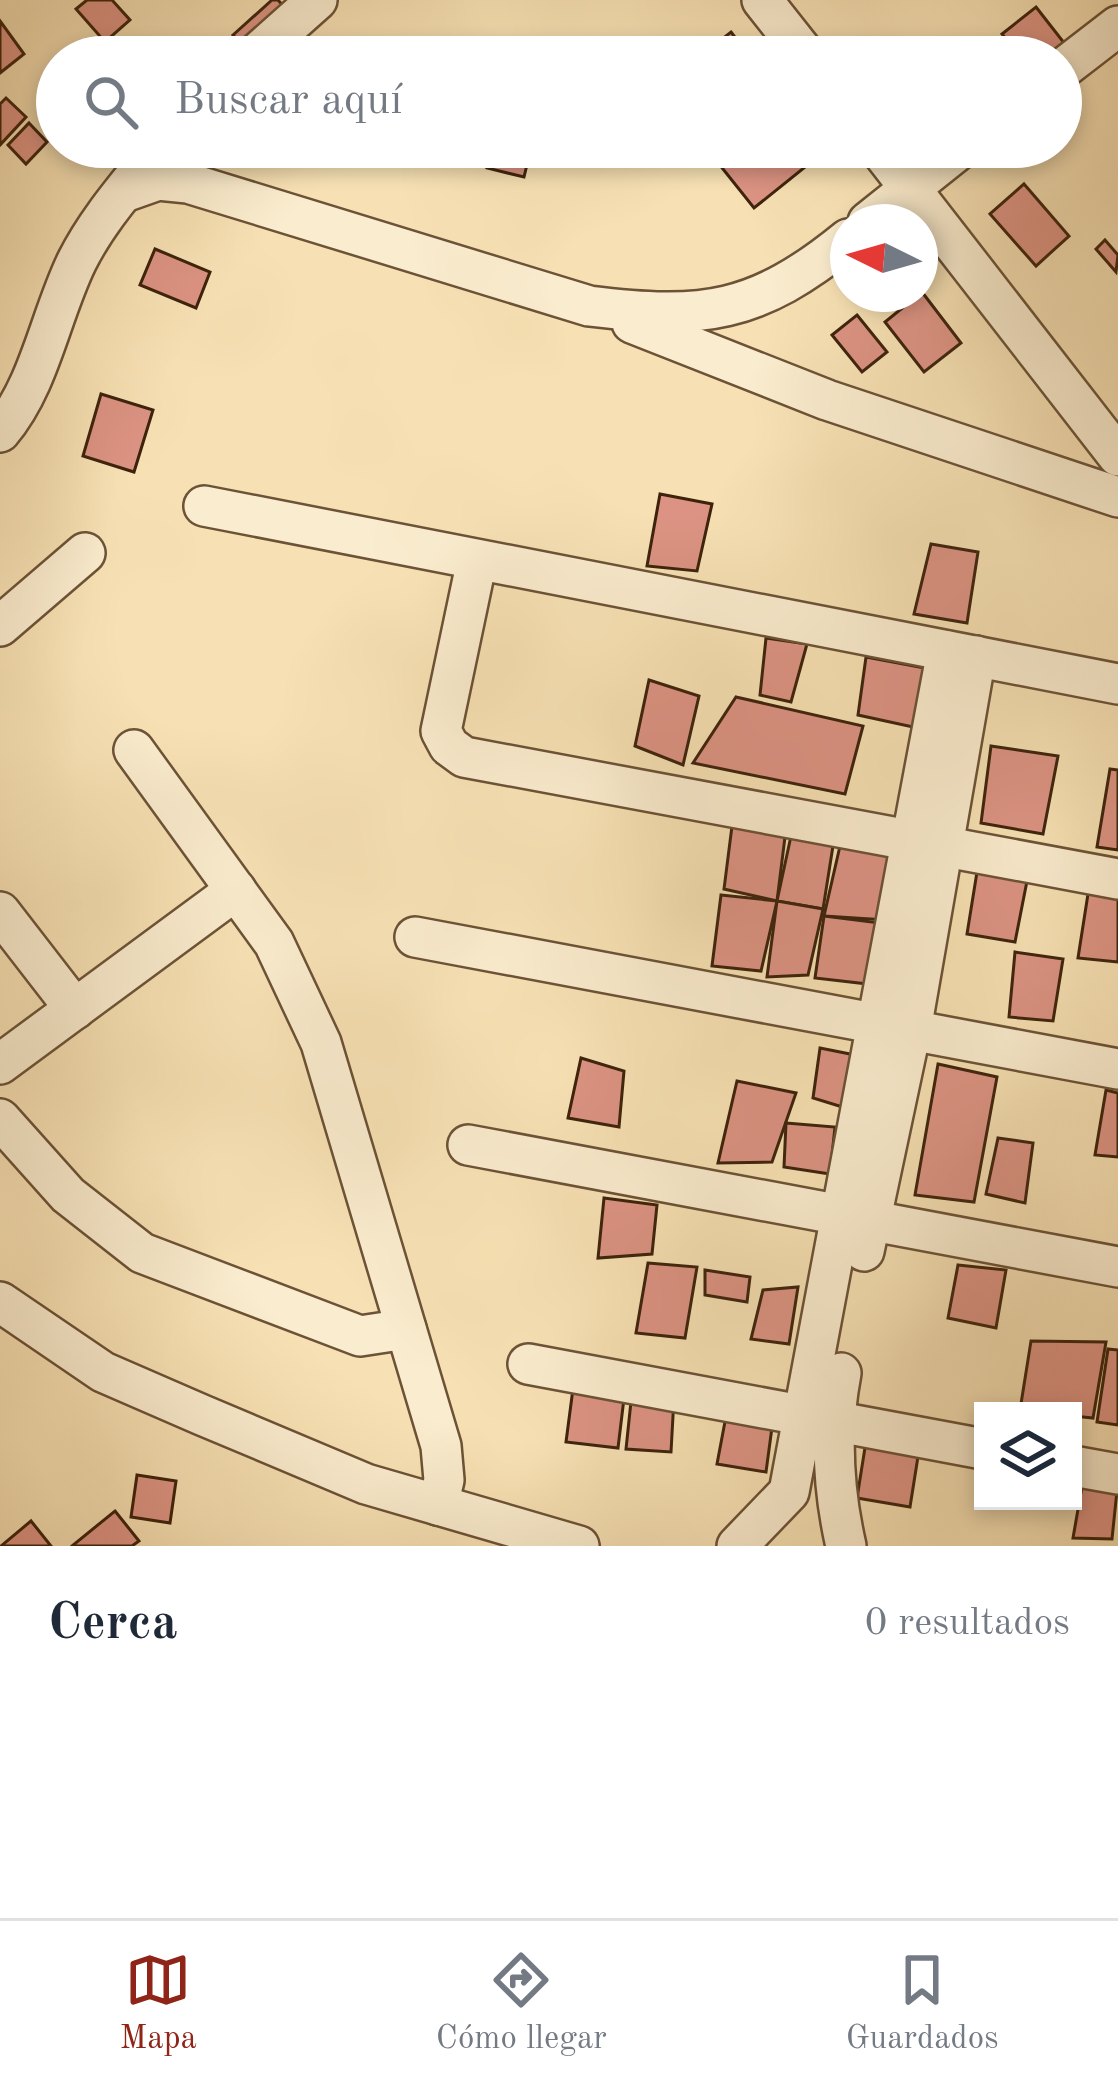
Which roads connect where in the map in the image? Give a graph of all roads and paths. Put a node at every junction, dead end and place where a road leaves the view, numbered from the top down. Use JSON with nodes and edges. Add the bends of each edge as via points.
{"nodes":[{"id":1,"x":317,"y":0,"type":"edge"},
{"id":2,"x":762,"y":0,"type":"edge"},
{"id":3,"x":1118,"y":26,"type":"edge"},
{"id":4,"x":277,"y":36,"type":"edge"},
{"id":5,"x":790,"y":36,"type":"edge"},
{"id":6,"x":1082,"y":54,"type":"edge"},
{"id":7,"x":143,"y":168,"type":"edge"},
{"id":8,"x":894,"y":168,"type":"edge"},
{"id":9,"x":935,"y":168,"type":"edge"},
{"id":10,"x":910,"y":188,"type":"junction"},
{"id":11,"x":124,"y":192,"type":"junction"},
{"id":12,"x":890,"y":204,"type":"edge"},
{"id":13,"x":830,"y":250,"type":"edge"},
{"id":14,"x":589,"y":306,"type":"junction"},
{"id":15,"x":0,"y":432,"type":"edge"},
{"id":16,"x":1118,"y":456,"type":"edge"},
{"id":17,"x":1118,"y":497,"type":"edge"},
{"id":18,"x":204,"y":506,"type":"dead end"},
{"id":19,"x":85,"y":554,"type":"dead end"},
{"id":20,"x":477,"y":560,"type":"junction"},
{"id":21,"x":0,"y":626,"type":"edge"},
{"id":22,"x":961,"y":654,"type":"junction"},
{"id":23,"x":1118,"y":684,"type":"edge"},
{"id":24,"x":134,"y":750,"type":"dead end"},
{"id":25,"x":926,"y":844,"type":"junction"},
{"id":26,"x":1118,"y":879,"type":"edge"},
{"id":27,"x":236,"y":890,"type":"junction"},
{"id":28,"x":0,"y":912,"type":"edge"},
{"id":29,"x":415,"y":937,"type":"dead end"},
{"id":30,"x":75,"y":1009,"type":"junction"},
{"id":31,"x":895,"y":1028,"type":"junction"},
{"id":32,"x":0,"y":1064,"type":"edge"},
{"id":33,"x":1118,"y":1069,"type":"edge"},
{"id":34,"x":0,"y":1119,"type":"edge"},
{"id":35,"x":469,"y":1145,"type":"dead end"},
{"id":36,"x":856,"y":1220,"type":"junction"},
{"id":37,"x":1118,"y":1268,"type":"edge"},
{"id":38,"x":0,"y":1301,"type":"edge"},
{"id":39,"x":406,"y":1328,"type":"junction"},
{"id":40,"x":528,"y":1364,"type":"dead end"},
{"id":41,"x":819,"y":1417,"type":"junction"},
{"id":42,"x":974,"y":1447,"type":"edge"},
{"id":43,"x":1082,"y":1468,"type":"edge"},
{"id":44,"x":1118,"y":1474,"type":"edge"},
{"id":45,"x":438,"y":1505,"type":"junction"},
{"id":46,"x":579,"y":1546,"type":"edge"},
{"id":47,"x":737,"y":1546,"type":"edge"},
{"id":48,"x":846,"y":1546,"type":"edge"}],
"edges":[{"from":1,"to":4,"type":"street"},
{"from":2,"to":5,"type":"street"},
{"from":3,"to":6,"type":"street"},
{"from":7,"to":11,"type":"street"},
{"from":8,"to":10,"type":"street"},
{"from":9,"to":10,"type":"street"},
{"from":10,"to":12,"type":"street"},
{"from":10,"to":16,"type":"street"},
{"from":11,"to":14,"type":"street","via":[[158,180],[188,183]]},
{"from":11,"to":15,"type":"street","via":[[77,260],[25,392]]},
{"from":13,"to":14,"type":"street","via":[[738,306],[691,314]]},
{"from":14,"to":17,"type":"street","via":[[827,400]]},
{"from":18,"to":20,"type":"street"},
{"from":19,"to":21,"type":"street"},
{"from":20,"to":22,"type":"street"},
{"from":20,"to":25,"type":"street","via":[[441,731],[464,757]]},
{"from":22,"to":23,"type":"street"},
{"from":22,"to":25,"type":"street"},
{"from":24,"to":27,"type":"street"},
{"from":25,"to":26,"type":"street"},
{"from":25,"to":31,"type":"street"},
{"from":27,"to":30,"type":"street"},
{"from":27,"to":39,"type":"street","via":[[274,943],[321,1042]]},
{"from":28,"to":30,"type":"street"},
{"from":29,"to":31,"type":"street"},
{"from":30,"to":32,"type":"street"},
{"from":31,"to":33,"type":"street"},
{"from":31,"to":36,"type":"street"},
{"from":34,"to":39,"type":"street","via":[[68,1196],[142,1253],[360,1336]]},
{"from":35,"to":36,"type":"street"},
{"from":36,"to":37,"type":"street"},
{"from":36,"to":41,"type":"street"},
{"from":38,"to":45,"type":"street","via":[[103,1372],[366,1484]]},
{"from":39,"to":45,"type":"street","via":[[441,1446]]},
{"from":40,"to":41,"type":"street"},
{"from":41,"to":42,"type":"street"},
{"from":41,"to":47,"type":"street","via":[[789,1492]]},
{"from":41,"to":48,"type":"street"},
{"from":43,"to":44,"type":"street"},
{"from":45,"to":46,"type":"street"}]}
